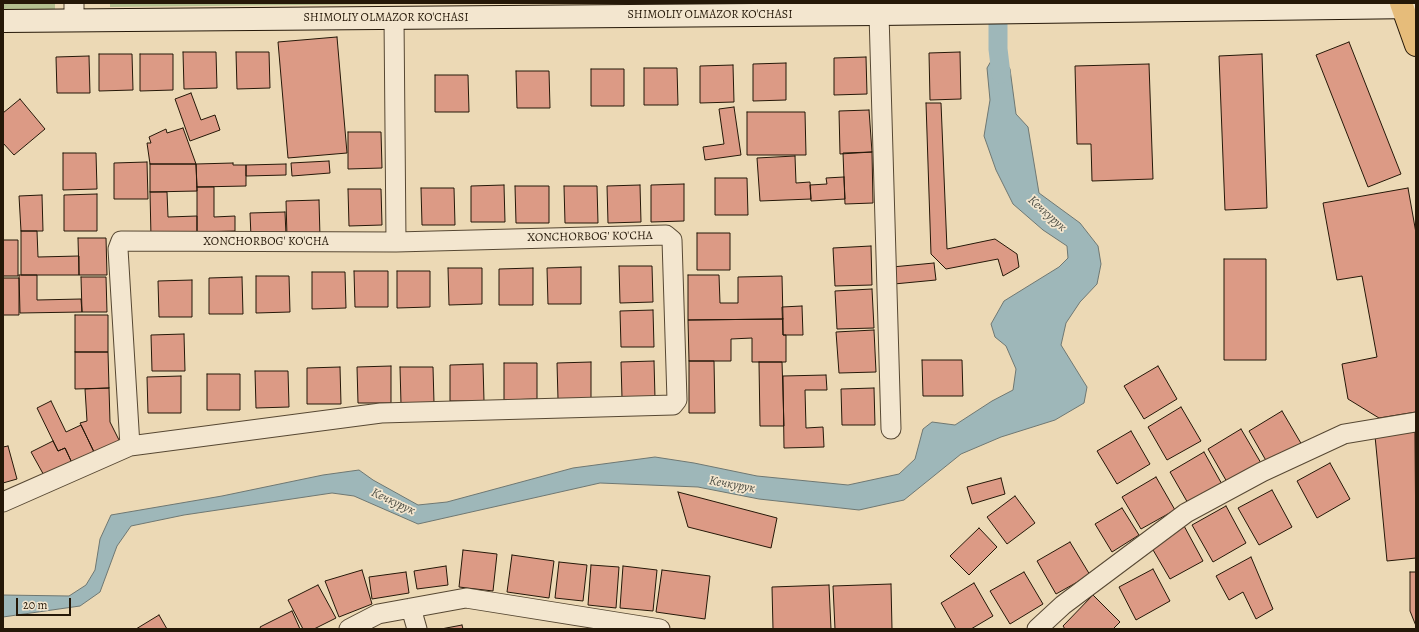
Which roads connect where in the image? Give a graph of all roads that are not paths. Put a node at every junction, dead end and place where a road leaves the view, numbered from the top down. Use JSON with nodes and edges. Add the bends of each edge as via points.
{"nodes":[{"id":1,"x":1406,"y":6,"type":"edge"},
{"id":2,"x":880,"y":9,"type":"edge"},
{"id":3,"x":74,"y":12,"type":"edge"},
{"id":4,"x":394,"y":18,"type":"junction"},
{"id":5,"x":3,"y":21,"type":"edge"},
{"id":6,"x":1416,"y":45,"type":"edge"},
{"id":7,"x":396,"y":242,"type":"junction"},
{"id":8,"x":1416,"y":422,"type":"edge"},
{"id":9,"x":891,"y":428,"type":"dead end"},
{"id":10,"x":130,"y":446,"type":"junction"},
{"id":11,"x":3,"y":502,"type":"edge"},
{"id":12,"x":411,"y":608,"type":"junction"},
{"id":13,"x":349,"y":629,"type":"edge"},
{"id":14,"x":417,"y":629,"type":"edge"},
{"id":15,"x":660,"y":629,"type":"edge"},
{"id":16,"x":1037,"y":629,"type":"edge"}],
"edges":[{"from":1,"to":2,"type":"main road","name":"SHIMOLIY OLMAZOR KO'CHASI","via":[[985,13]]},
{"from":1,"to":6,"type":"highway"},
{"from":2,"to":4,"type":"main road","name":"SHIMOLIY OLMAZOR KO'CHASI"},
{"from":2,"to":9,"type":"street"},
{"from":3,"to":4,"type":"main road","name":"SHIMOLIY OLMAZOR KO'CHASI"},
{"from":3,"to":5,"type":"main road","name":"SHIMOLIY OLMAZOR KO'CHASI"},
{"from":4,"to":7,"type":"street"},
{"from":7,"to":10,"type":"street","name":"XONCHORBOG' KO'CHA","via":[[121,241],[118,249]]},
{"from":7,"to":10,"type":"street","name":"XONCHORBOG' KO'CHA","via":[[666,235],[672,240],[677,400],[673,405],[380,413]]},
{"from":8,"to":16,"type":"street","via":[[1344,434],[1262,472],[1186,513],[1063,605]]},
{"from":10,"to":11,"type":"street","name":"XONCHORBOG' KO'CHA"},
{"from":12,"to":13,"type":"street","via":[[378,614]]},
{"from":12,"to":14,"type":"street"},
{"from":12,"to":15,"type":"street","via":[[466,598]]}]}
